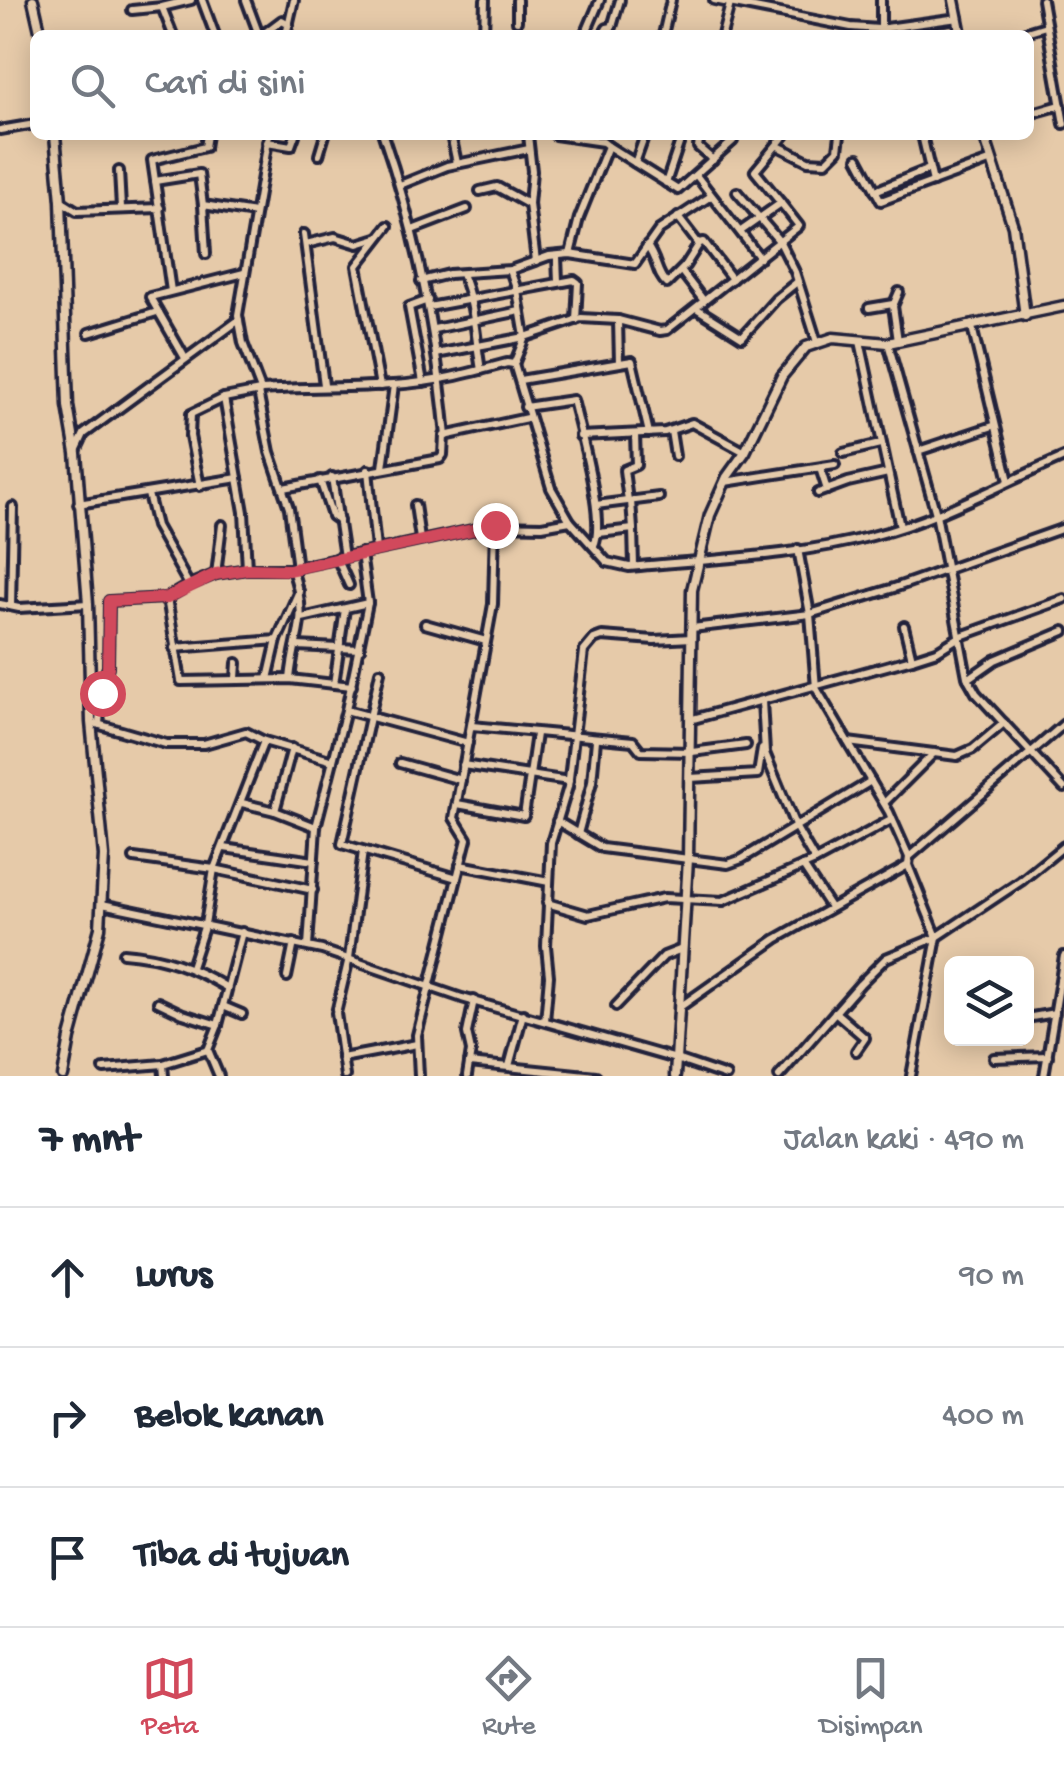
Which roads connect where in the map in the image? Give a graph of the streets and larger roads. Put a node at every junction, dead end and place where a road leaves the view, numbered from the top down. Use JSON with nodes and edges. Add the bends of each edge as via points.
{"nodes":[{"id":1,"x":34,"y":0,"type":"edge"},
{"id":2,"x":191,"y":0,"type":"edge"},
{"id":3,"x":202,"y":0,"type":"edge"},
{"id":4,"x":246,"y":0,"type":"edge"},
{"id":5,"x":294,"y":0,"type":"edge"},
{"id":6,"x":485,"y":0,"type":"edge"},
{"id":7,"x":517,"y":0,"type":"edge"},
{"id":8,"x":600,"y":0,"type":"edge"},
{"id":9,"x":620,"y":0,"type":"edge"},
{"id":10,"x":670,"y":0,"type":"edge"},
{"id":11,"x":714,"y":0,"type":"edge"},
{"id":12,"x":882,"y":0,"type":"edge"},
{"id":13,"x":1042,"y":0,"type":"edge"},
{"id":14,"x":956,"y":1,"type":"edge"},
{"id":15,"x":730,"y":4,"type":"junction"},
{"id":16,"x":162,"y":7,"type":"junction"},
{"id":17,"x":132,"y":10,"type":"dead end"},
{"id":18,"x":958,"y":18,"type":"junction"},
{"id":19,"x":517,"y":21,"type":"dead end"},
{"id":20,"x":290,"y":24,"type":"junction"},
{"id":21,"x":844,"y":26,"type":"junction"},
{"id":22,"x":1046,"y":26,"type":"junction"},
{"id":23,"x":881,"y":29,"type":"junction"},
{"id":24,"x":40,"y":30,"type":"edge"},
{"id":25,"x":171,"y":30,"type":"edge"},
{"id":26,"x":213,"y":30,"type":"edge"},
{"id":27,"x":259,"y":30,"type":"edge"},
{"id":28,"x":268,"y":30,"type":"edge"},
{"id":29,"x":288,"y":30,"type":"edge"},
{"id":30,"x":484,"y":30,"type":"edge"},
{"id":31,"x":587,"y":30,"type":"edge"},
{"id":32,"x":606,"y":30,"type":"edge"},
{"id":33,"x":664,"y":30,"type":"edge"},
{"id":34,"x":723,"y":30,"type":"edge"},
{"id":35,"x":844,"y":30,"type":"edge"},
{"id":36,"x":960,"y":30,"type":"edge"},
{"id":37,"x":1033,"y":30,"type":"edge"},
{"id":38,"x":1060,"y":76,"type":"edge"},
{"id":39,"x":1061,"y":105,"type":"junction"},
{"id":40,"x":1034,"y":113,"type":"edge"},
{"id":41,"x":1064,"y":124,"type":"edge"},
{"id":42,"x":30,"y":125,"type":"edge"},
{"id":43,"x":0,"y":130,"type":"edge"},
{"id":44,"x":55,"y":140,"type":"edge"},
{"id":45,"x":207,"y":140,"type":"edge"},
{"id":46,"x":268,"y":140,"type":"edge"},
{"id":47,"x":323,"y":140,"type":"edge"},
{"id":48,"x":385,"y":140,"type":"edge"},
{"id":49,"x":452,"y":140,"type":"edge"},
{"id":50,"x":529,"y":140,"type":"edge"},
{"id":51,"x":590,"y":140,"type":"edge"},
{"id":52,"x":644,"y":140,"type":"edge"},
{"id":53,"x":680,"y":140,"type":"edge"},
{"id":54,"x":699,"y":140,"type":"edge"},
{"id":55,"x":782,"y":140,"type":"edge"},
{"id":56,"x":839,"y":140,"type":"edge"},
{"id":57,"x":923,"y":140,"type":"edge"},
{"id":58,"x":986,"y":140,"type":"edge"},
{"id":59,"x":733,"y":141,"type":"dead end"},
{"id":60,"x":608,"y":146,"type":"junction"},
{"id":61,"x":778,"y":146,"type":"junction"},
{"id":62,"x":530,"y":148,"type":"junction"},
{"id":63,"x":319,"y":154,"type":"dead end"},
{"id":64,"x":858,"y":158,"type":"dead end"},
{"id":65,"x":714,"y":160,"type":"junction"},
{"id":66,"x":994,"y":160,"type":"junction"},
{"id":67,"x":636,"y":163,"type":"junction"},
{"id":68,"x":457,"y":164,"type":"junction"},
{"id":69,"x":929,"y":169,"type":"junction"},
{"id":70,"x":119,"y":171,"type":"dead end"},
{"id":71,"x":696,"y":175,"type":"junction"},
{"id":72,"x":156,"y":181,"type":"junction"},
{"id":73,"x":933,"y":182,"type":"junction"},
{"id":74,"x":666,"y":183,"type":"junction"},
{"id":75,"x":400,"y":185,"type":"junction"},
{"id":76,"x":875,"y":191,"type":"junction"},
{"id":77,"x":480,"y":192,"type":"dead end"},
{"id":78,"x":738,"y":192,"type":"dead end"},
{"id":79,"x":711,"y":196,"type":"junction"},
{"id":80,"x":61,"y":202,"type":"junction"},
{"id":81,"x":780,"y":203,"type":"junction"},
{"id":82,"x":529,"y":204,"type":"junction"},
{"id":83,"x":203,"y":205,"type":"junction"},
{"id":84,"x":121,"y":208,"type":"junction"},
{"id":85,"x":160,"y":208,"type":"junction"},
{"id":86,"x":467,"y":209,"type":"dead end"},
{"id":87,"x":255,"y":213,"type":"junction"},
{"id":88,"x":760,"y":216,"type":"junction"},
{"id":89,"x":678,"y":217,"type":"junction"},
{"id":90,"x":388,"y":226,"type":"dead end"},
{"id":91,"x":412,"y":230,"type":"junction"},
{"id":92,"x":741,"y":231,"type":"junction"},
{"id":93,"x":379,"y":237,"type":"junction"},
{"id":94,"x":780,"y":242,"type":"junction"},
{"id":95,"x":699,"y":244,"type":"junction"},
{"id":96,"x":647,"y":246,"type":"junction"},
{"id":97,"x":206,"y":254,"type":"dead end"},
{"id":98,"x":570,"y":254,"type":"junction"},
{"id":99,"x":556,"y":258,"type":"junction"},
{"id":100,"x":760,"y":258,"type":"junction"},
{"id":101,"x":536,"y":261,"type":"junction"},
{"id":102,"x":510,"y":270,"type":"junction"},
{"id":103,"x":681,"y":271,"type":"junction"},
{"id":104,"x":244,"y":273,"type":"junction"},
{"id":105,"x":462,"y":273,"type":"junction"},
{"id":106,"x":422,"y":280,"type":"junction"},
{"id":107,"x":732,"y":280,"type":"junction"},
{"id":108,"x":557,"y":281,"type":"junction"},
{"id":109,"x":797,"y":282,"type":"junction"},
{"id":110,"x":518,"y":290,"type":"junction"},
{"id":111,"x":172,"y":291,"type":"junction"},
{"id":112,"x":899,"y":292,"type":"dead end"},
{"id":113,"x":472,"y":299,"type":"junction"},
{"id":114,"x":704,"y":302,"type":"junction"},
{"id":115,"x":428,"y":304,"type":"junction"},
{"id":116,"x":893,"y":304,"type":"junction"},
{"id":117,"x":1064,"y":306,"type":"edge"},
{"id":118,"x":696,"y":308,"type":"junction"},
{"id":119,"x":868,"y":308,"type":"dead end"},
{"id":120,"x":157,"y":312,"type":"junction"},
{"id":121,"x":520,"y":312,"type":"junction"},
{"id":122,"x":1026,"y":316,"type":"junction"},
{"id":123,"x":238,"y":320,"type":"junction"},
{"id":124,"x":576,"y":320,"type":"junction"},
{"id":125,"x":618,"y":320,"type":"junction"},
{"id":126,"x":472,"y":321,"type":"junction"},
{"id":127,"x":972,"y":328,"type":"junction"},
{"id":128,"x":434,"y":329,"type":"junction"},
{"id":129,"x":90,"y":333,"type":"dead end"},
{"id":130,"x":525,"y":337,"type":"junction"},
{"id":131,"x":817,"y":342,"type":"junction"},
{"id":132,"x":860,"y":342,"type":"junction"},
{"id":133,"x":893,"y":342,"type":"junction"},
{"id":134,"x":476,"y":346,"type":"junction"},
{"id":135,"x":436,"y":354,"type":"junction"},
{"id":136,"x":184,"y":358,"type":"junction"},
{"id":137,"x":619,"y":363,"type":"junction"},
{"id":138,"x":514,"y":364,"type":"junction"},
{"id":139,"x":481,"y":370,"type":"junction"},
{"id":140,"x":440,"y":379,"type":"junction"},
{"id":141,"x":520,"y":380,"type":"junction"},
{"id":142,"x":423,"y":382,"type":"junction"},
{"id":143,"x":324,"y":385,"type":"junction"},
{"id":144,"x":394,"y":385,"type":"junction"},
{"id":145,"x":380,"y":386,"type":"junction"},
{"id":146,"x":260,"y":391,"type":"junction"},
{"id":147,"x":224,"y":398,"type":"junction"},
{"id":148,"x":525,"y":406,"type":"junction"},
{"id":149,"x":528,"y":418,"type":"junction"},
{"id":150,"x":993,"y":426,"type":"junction"},
{"id":151,"x":671,"y":431,"type":"junction"},
{"id":152,"x":649,"y":433,"type":"junction"},
{"id":153,"x":634,"y":434,"type":"junction"},
{"id":154,"x":446,"y":436,"type":"junction"},
{"id":155,"x":580,"y":436,"type":"junction"},
{"id":156,"x":880,"y":444,"type":"junction"},
{"id":157,"x":918,"y":451,"type":"junction"},
{"id":158,"x":76,"y":452,"type":"junction"},
{"id":159,"x":745,"y":452,"type":"junction"},
{"id":160,"x":843,"y":453,"type":"dead end"},
{"id":161,"x":676,"y":456,"type":"dead end"},
{"id":162,"x":1064,"y":458,"type":"edge"},
{"id":163,"x":835,"y":464,"type":"dead end"},
{"id":164,"x":383,"y":468,"type":"junction"},
{"id":165,"x":820,"y":468,"type":"junction"},
{"id":166,"x":368,"y":470,"type":"junction"},
{"id":167,"x":888,"y":473,"type":"junction"},
{"id":168,"x":332,"y":477,"type":"junction"},
{"id":169,"x":238,"y":478,"type":"junction"},
{"id":170,"x":320,"y":480,"type":"junction"},
{"id":171,"x":1009,"y":481,"type":"junction"},
{"id":172,"x":724,"y":482,"type":"junction"},
{"id":173,"x":200,"y":486,"type":"junction"},
{"id":174,"x":284,"y":488,"type":"junction"},
{"id":175,"x":827,"y":490,"type":"junction"},
{"id":176,"x":818,"y":493,"type":"dead end"},
{"id":177,"x":148,"y":494,"type":"junction"},
{"id":178,"x":660,"y":498,"type":"dead end"},
{"id":179,"x":630,"y":501,"type":"junction"},
{"id":180,"x":77,"y":504,"type":"junction"},
{"id":181,"x":414,"y":505,"type":"dead end"},
{"id":182,"x":596,"y":505,"type":"junction"},
{"id":183,"x":12,"y":507,"type":"dead end"},
{"id":184,"x":936,"y":514,"type":"junction"},
{"id":185,"x":339,"y":520,"type":"junction"},
{"id":186,"x":570,"y":520,"type":"junction"},
{"id":187,"x":222,"y":525,"type":"dead end"},
{"id":188,"x":495,"y":525,"type":"junction"},
{"id":189,"x":900,"y":527,"type":"junction"},
{"id":190,"x":1064,"y":528,"type":"edge"},
{"id":191,"x":634,"y":529,"type":"junction"},
{"id":192,"x":598,"y":533,"type":"junction"},
{"id":193,"x":420,"y":539,"type":"junction"},
{"id":194,"x":594,"y":545,"type":"junction"},
{"id":195,"x":376,"y":549,"type":"junction"},
{"id":196,"x":798,"y":549,"type":"junction"},
{"id":197,"x":362,"y":552,"type":"junction"},
{"id":198,"x":341,"y":557,"type":"junction"},
{"id":199,"x":700,"y":560,"type":"junction"},
{"id":200,"x":634,"y":566,"type":"junction"},
{"id":201,"x":295,"y":568,"type":"junction"},
{"id":202,"x":248,"y":569,"type":"junction"},
{"id":203,"x":946,"y":570,"type":"junction"},
{"id":204,"x":216,"y":574,"type":"junction"},
{"id":205,"x":189,"y":585,"type":"junction"},
{"id":206,"x":349,"y":585,"type":"dead end"},
{"id":207,"x":299,"y":590,"type":"junction"},
{"id":208,"x":167,"y":598,"type":"junction"},
{"id":209,"x":1064,"y":599,"type":"edge"},
{"id":210,"x":368,"y":603,"type":"junction"},
{"id":211,"x":0,"y":604,"type":"edge"},
{"id":212,"x":88,"y":604,"type":"junction"},
{"id":213,"x":11,"y":606,"type":"junction"},
{"id":214,"x":345,"y":609,"type":"junction"},
{"id":215,"x":810,"y":614,"type":"junction"},
{"id":216,"x":302,"y":618,"type":"junction"},
{"id":217,"x":425,"y":624,"type":"dead end"},
{"id":218,"x":904,"y":626,"type":"dead end"},
{"id":219,"x":1064,"y":631,"type":"edge"},
{"id":220,"x":692,"y":633,"type":"junction"},
{"id":221,"x":961,"y":636,"type":"junction"},
{"id":222,"x":277,"y":640,"type":"junction"},
{"id":223,"x":486,"y":641,"type":"junction"},
{"id":224,"x":297,"y":646,"type":"junction"},
{"id":225,"x":174,"y":648,"type":"junction"},
{"id":226,"x":342,"y":648,"type":"junction"},
{"id":227,"x":360,"y":649,"type":"junction"},
{"id":228,"x":912,"y":659,"type":"junction"},
{"id":229,"x":237,"y":664,"type":"dead end"},
{"id":230,"x":380,"y":672,"type":"dead end"},
{"id":231,"x":236,"y":678,"type":"junction"},
{"id":232,"x":268,"y":679,"type":"junction"},
{"id":233,"x":290,"y":679,"type":"junction"},
{"id":234,"x":968,"y":679,"type":"junction"},
{"id":235,"x":334,"y":684,"type":"junction"},
{"id":236,"x":352,"y":686,"type":"junction"},
{"id":237,"x":816,"y":688,"type":"junction"},
{"id":238,"x":762,"y":700,"type":"junction"},
{"id":239,"x":346,"y":710,"type":"junction"},
{"id":240,"x":369,"y":716,"type":"junction"},
{"id":241,"x":693,"y":719,"type":"junction"},
{"id":242,"x":95,"y":723,"type":"junction"},
{"id":243,"x":1004,"y":723,"type":"junction"},
{"id":244,"x":1064,"y":724,"type":"edge"},
{"id":245,"x":472,"y":726,"type":"junction"},
{"id":246,"x":536,"y":734,"type":"junction"},
{"id":247,"x":573,"y":738,"type":"junction"},
{"id":248,"x":596,"y":740,"type":"junction"},
{"id":249,"x":264,"y":742,"type":"junction"},
{"id":250,"x":468,"y":742,"type":"junction"},
{"id":251,"x":847,"y":742,"type":"junction"},
{"id":252,"x":746,"y":745,"type":"dead end"},
{"id":253,"x":763,"y":746,"type":"junction"},
{"id":254,"x":292,"y":748,"type":"junction"},
{"id":255,"x":692,"y":752,"type":"junction"},
{"id":256,"x":934,"y":753,"type":"junction"},
{"id":257,"x":1032,"y":754,"type":"junction"},
{"id":258,"x":333,"y":761,"type":"junction"},
{"id":259,"x":400,"y":763,"type":"dead end"},
{"id":260,"x":463,"y":765,"type":"junction"},
{"id":261,"x":530,"y":777,"type":"junction"},
{"id":262,"x":690,"y":778,"type":"junction"},
{"id":263,"x":460,"y":780,"type":"junction"},
{"id":264,"x":568,"y":781,"type":"junction"},
{"id":265,"x":870,"y":781,"type":"junction"},
{"id":266,"x":1064,"y":788,"type":"edge"},
{"id":267,"x":242,"y":803,"type":"junction"},
{"id":268,"x":884,"y":803,"type":"junction"},
{"id":269,"x":457,"y":804,"type":"junction"},
{"id":270,"x":275,"y":811,"type":"junction"},
{"id":271,"x":891,"y":820,"type":"junction"},
{"id":272,"x":557,"y":822,"type":"junction"},
{"id":273,"x":316,"y":827,"type":"junction"},
{"id":274,"x":796,"y":828,"type":"junction"},
{"id":275,"x":578,"y":834,"type":"junction"},
{"id":276,"x":1064,"y":846,"type":"edge"},
{"id":277,"x":224,"y":848,"type":"junction"},
{"id":278,"x":363,"y":851,"type":"junction"},
{"id":279,"x":134,"y":858,"type":"dead end"},
{"id":280,"x":688,"y":858,"type":"junction"},
{"id":281,"x":314,"y":861,"type":"junction"},
{"id":282,"x":816,"y":861,"type":"junction"},
{"id":283,"x":908,"y":861,"type":"junction"},
{"id":284,"x":460,"y":865,"type":"junction"},
{"id":285,"x":802,"y":866,"type":"junction"},
{"id":286,"x":214,"y":869,"type":"junction"},
{"id":287,"x":457,"y":878,"type":"junction"},
{"id":288,"x":548,"y":882,"type":"junction"},
{"id":289,"x":313,"y":890,"type":"junction"},
{"id":290,"x":684,"y":899,"type":"junction"},
{"id":291,"x":548,"y":903,"type":"junction"},
{"id":292,"x":102,"y":904,"type":"junction"},
{"id":293,"x":830,"y":907,"type":"junction"},
{"id":294,"x":204,"y":924,"type":"junction"},
{"id":295,"x":242,"y":932,"type":"junction"},
{"id":296,"x":937,"y":937,"type":"junction"},
{"id":297,"x":294,"y":943,"type":"junction"},
{"id":298,"x":308,"y":946,"type":"junction"},
{"id":299,"x":682,"y":949,"type":"junction"},
{"id":300,"x":123,"y":953,"type":"dead end"},
{"id":301,"x":1064,"y":956,"type":"edge"},
{"id":302,"x":349,"y":958,"type":"junction"},
{"id":303,"x":192,"y":967,"type":"junction"},
{"id":304,"x":287,"y":977,"type":"dead end"},
{"id":305,"x":431,"y":986,"type":"junction"},
{"id":306,"x":226,"y":987,"type":"junction"},
{"id":307,"x":474,"y":1000,"type":"junction"},
{"id":308,"x":158,"y":1002,"type":"dead end"},
{"id":309,"x":223,"y":1006,"type":"junction"},
{"id":310,"x":616,"y":1006,"type":"dead end"},
{"id":311,"x":678,"y":1007,"type":"junction"},
{"id":312,"x":835,"y":1012,"type":"junction"},
{"id":313,"x":1055,"y":1013,"type":"junction"},
{"id":314,"x":242,"y":1014,"type":"dead end"},
{"id":315,"x":523,"y":1014,"type":"junction"},
{"id":316,"x":1034,"y":1017,"type":"edge"},
{"id":317,"x":545,"y":1021,"type":"junction"},
{"id":318,"x":218,"y":1025,"type":"junction"},
{"id":319,"x":417,"y":1044,"type":"junction"},
{"id":320,"x":208,"y":1050,"type":"junction"},
{"id":321,"x":856,"y":1050,"type":"dead end"},
{"id":322,"x":1048,"y":1056,"type":"junction"},
{"id":323,"x":342,"y":1058,"type":"junction"},
{"id":324,"x":676,"y":1058,"type":"junction"},
{"id":325,"x":994,"y":1058,"type":"dead end"},
{"id":326,"x":470,"y":1063,"type":"junction"},
{"id":327,"x":164,"y":1064,"type":"junction"},
{"id":328,"x":509,"y":1066,"type":"junction"},
{"id":329,"x":104,"y":1069,"type":"dead end"},
{"id":330,"x":550,"y":1073,"type":"edge"},
{"id":331,"x":63,"y":1076,"type":"edge"},
{"id":332,"x":164,"y":1076,"type":"edge"},
{"id":333,"x":219,"y":1076,"type":"edge"},
{"id":334,"x":345,"y":1076,"type":"edge"},
{"id":335,"x":419,"y":1076,"type":"edge"},
{"id":336,"x":467,"y":1076,"type":"edge"},
{"id":337,"x":596,"y":1076,"type":"edge"},
{"id":338,"x":674,"y":1076,"type":"edge"},
{"id":339,"x":726,"y":1076,"type":"edge"},
{"id":340,"x":779,"y":1076,"type":"edge"},
{"id":341,"x":911,"y":1076,"type":"edge"},
{"id":342,"x":1044,"y":1076,"type":"edge"}],
"edges":[{"from":1,"to":24,"type":"street"},
{"from":2,"to":16,"type":"street"},
{"from":3,"to":26,"type":"street"},
{"from":4,"to":27,"type":"street"},
{"from":5,"to":20,"type":"street"},
{"from":6,"to":30,"type":"street"},
{"from":7,"to":19,"type":"street"},
{"from":8,"to":31,"type":"street"},
{"from":9,"to":32,"type":"street"},
{"from":10,"to":33,"type":"street"},
{"from":11,"to":15,"type":"street"},
{"from":12,"to":23,"type":"street"},
{"from":13,"to":22,"type":"street"},
{"from":14,"to":18,"type":"street"},
{"from":15,"to":21,"type":"street"},
{"from":15,"to":34,"type":"street"},
{"from":16,"to":17,"type":"street"},
{"from":16,"to":25,"type":"street"},
{"from":18,"to":23,"type":"street"},
{"from":18,"to":36,"type":"street"},
{"from":20,"to":28,"type":"street","via":[[282,20]]},
{"from":20,"to":29,"type":"street"},
{"from":21,"to":23,"type":"street"},
{"from":21,"to":35,"type":"street"},
{"from":22,"to":37,"type":"street"},
{"from":22,"to":38,"type":"street"},
{"from":38,"to":39,"type":"street"},
{"from":39,"to":40,"type":"street"},
{"from":39,"to":41,"type":"street"},
{"from":42,"to":43,"type":"street"},
{"from":44,"to":80,"type":"street"},
{"from":45,"to":72,"type":"street","via":[[205,147],[152,159]]},
{"from":46,"to":87,"type":"street"},
{"from":47,"to":63,"type":"street"},
{"from":48,"to":75,"type":"street"},
{"from":49,"to":68,"type":"street"},
{"from":50,"to":62,"type":"street"},
{"from":51,"to":60,"type":"street"},
{"from":52,"to":67,"type":"street"},
{"from":53,"to":74,"type":"street"},
{"from":54,"to":65,"type":"street","via":[[698,147]]},
{"from":55,"to":61,"type":"street"},
{"from":56,"to":61,"type":"street","via":[[826,162]]},
{"from":57,"to":69,"type":"street"},
{"from":58,"to":66,"type":"street"},
{"from":59,"to":65,"type":"street"},
{"from":60,"to":67,"type":"street"},
{"from":60,"to":98,"type":"street"},
{"from":61,"to":81,"type":"street","via":[[756,172]]},
{"from":62,"to":68,"type":"street"},
{"from":62,"to":82,"type":"street"},
{"from":64,"to":76,"type":"street"},
{"from":65,"to":71,"type":"street"},
{"from":66,"to":73,"type":"street"},
{"from":66,"to":122,"type":"street","via":[[1013,226]]},
{"from":67,"to":74,"type":"street"},
{"from":68,"to":75,"type":"street"},
{"from":69,"to":73,"type":"street"},
{"from":69,"to":76,"type":"street"},
{"from":70,"to":84,"type":"street"},
{"from":71,"to":74,"type":"street","via":[[680,189]]},
{"from":71,"to":79,"type":"street"},
{"from":72,"to":83,"type":"street","via":[[198,174]]},
{"from":72,"to":85,"type":"street"},
{"from":73,"to":76,"type":"street","via":[[883,201]]},
{"from":75,"to":91,"type":"street"},
{"from":77,"to":82,"type":"street","via":[[495,186]]},
{"from":78,"to":88,"type":"street"},
{"from":79,"to":89,"type":"street"},
{"from":79,"to":92,"type":"street"},
{"from":80,"to":84,"type":"street","via":[[78,211]]},
{"from":80,"to":158,"type":"street","via":[[68,406]]},
{"from":81,"to":88,"type":"street"},
{"from":81,"to":94,"type":"street","via":[[799,226]]},
{"from":82,"to":101,"type":"street"},
{"from":83,"to":87,"type":"street"},
{"from":83,"to":97,"type":"street"},
{"from":84,"to":85,"type":"street"},
{"from":85,"to":111,"type":"street"},
{"from":86,"to":91,"type":"street"},
{"from":87,"to":104,"type":"street"},
{"from":88,"to":92,"type":"street"},
{"from":88,"to":94,"type":"street"},
{"from":89,"to":95,"type":"street"},
{"from":89,"to":96,"type":"street"},
{"from":90,"to":93,"type":"street"},
{"from":91,"to":106,"type":"street"},
{"from":92,"to":100,"type":"street"},
{"from":93,"to":143,"type":"street","via":[[358,244],[305,239]]},
{"from":93,"to":145,"type":"street","via":[[357,271]]},
{"from":94,"to":100,"type":"street"},
{"from":94,"to":109,"type":"street"},
{"from":95,"to":103,"type":"street"},
{"from":95,"to":107,"type":"street","via":[[704,242]]},
{"from":96,"to":98,"type":"street","via":[[635,264]]},
{"from":96,"to":103,"type":"street","via":[[665,284]]},
{"from":98,"to":99,"type":"street"},
{"from":99,"to":101,"type":"street"},
{"from":99,"to":108,"type":"street"},
{"from":100,"to":107,"type":"street"},
{"from":101,"to":102,"type":"street"},
{"from":102,"to":105,"type":"street"},
{"from":102,"to":110,"type":"street"},
{"from":103,"to":114,"type":"street"},
{"from":104,"to":111,"type":"street"},
{"from":104,"to":123,"type":"street"},
{"from":105,"to":106,"type":"street"},
{"from":105,"to":113,"type":"street"},
{"from":106,"to":115,"type":"street"},
{"from":107,"to":114,"type":"street"},
{"from":108,"to":110,"type":"street"},
{"from":108,"to":124,"type":"street","via":[[578,282]]},
{"from":109,"to":118,"type":"street","via":[[742,337]]},
{"from":109,"to":131,"type":"street"},
{"from":110,"to":113,"type":"street"},
{"from":110,"to":121,"type":"street"},
{"from":111,"to":120,"type":"street","via":[[150,297]]},
{"from":112,"to":116,"type":"street"},
{"from":113,"to":115,"type":"street"},
{"from":113,"to":126,"type":"street"},
{"from":114,"to":118,"type":"street"},
{"from":115,"to":128,"type":"street"},
{"from":115,"to":142,"type":"street","via":[[409,307]]},
{"from":116,"to":119,"type":"street"},
{"from":116,"to":133,"type":"street"},
{"from":117,"to":122,"type":"street"},
{"from":118,"to":125,"type":"street","via":[[663,331]]},
{"from":120,"to":129,"type":"street"},
{"from":120,"to":136,"type":"street"},
{"from":121,"to":126,"type":"street"},
{"from":121,"to":130,"type":"street"},
{"from":122,"to":127,"type":"street"},
{"from":123,"to":136,"type":"street"},
{"from":123,"to":146,"type":"street"},
{"from":124,"to":125,"type":"street"},
{"from":124,"to":130,"type":"street"},
{"from":125,"to":137,"type":"street"},
{"from":126,"to":128,"type":"street"},
{"from":126,"to":134,"type":"street"},
{"from":127,"to":133,"type":"street"},
{"from":127,"to":150,"type":"street"},
{"from":128,"to":135,"type":"street"},
{"from":130,"to":134,"type":"street"},
{"from":130,"to":138,"type":"street"},
{"from":131,"to":132,"type":"street"},
{"from":131,"to":159,"type":"street","via":[[782,376]]},
{"from":132,"to":133,"type":"street"},
{"from":132,"to":156,"type":"street"},
{"from":133,"to":157,"type":"street"},
{"from":134,"to":135,"type":"street"},
{"from":134,"to":139,"type":"street"},
{"from":135,"to":140,"type":"street"},
{"from":136,"to":158,"type":"street","via":[[84,434]]},
{"from":137,"to":141,"type":"street"},
{"from":137,"to":152,"type":"street","via":[[633,361]]},
{"from":138,"to":139,"type":"street"},
{"from":138,"to":141,"type":"street"},
{"from":139,"to":140,"type":"street"},
{"from":140,"to":142,"type":"street"},
{"from":140,"to":154,"type":"street"},
{"from":141,"to":148,"type":"street"},
{"from":142,"to":144,"type":"street"},
{"from":143,"to":145,"type":"street"},
{"from":143,"to":146,"type":"street"},
{"from":144,"to":145,"type":"street"},
{"from":144,"to":164,"type":"street"},
{"from":146,"to":147,"type":"street"},
{"from":146,"to":174,"type":"street"},
{"from":147,"to":169,"type":"street"},
{"from":147,"to":173,"type":"street","via":[[190,417]]},
{"from":148,"to":149,"type":"street"},
{"from":148,"to":155,"type":"street","via":[[572,399]]},
{"from":149,"to":154,"type":"street"},
{"from":149,"to":186,"type":"street","via":[[551,488]]},
{"from":150,"to":157,"type":"street"},
{"from":150,"to":171,"type":"street"},
{"from":151,"to":152,"type":"street"},
{"from":151,"to":159,"type":"street","via":[[692,423]]},
{"from":151,"to":161,"type":"street"},
{"from":152,"to":153,"type":"street"},
{"from":153,"to":155,"type":"street"},
{"from":153,"to":179,"type":"street","via":[[636,465],[624,470]]},
{"from":154,"to":164,"type":"street","via":[[442,458]]},
{"from":155,"to":182,"type":"street"},
{"from":156,"to":160,"type":"street"},
{"from":156,"to":167,"type":"street"},
{"from":157,"to":184,"type":"street"},
{"from":158,"to":180,"type":"street"},
{"from":159,"to":172,"type":"street"},
{"from":162,"to":171,"type":"street"},
{"from":163,"to":165,"type":"street"},
{"from":164,"to":166,"type":"street"},
{"from":165,"to":172,"type":"street"},
{"from":165,"to":175,"type":"street"},
{"from":166,"to":168,"type":"street"},
{"from":166,"to":195,"type":"street"},
{"from":167,"to":175,"type":"street"},
{"from":167,"to":189,"type":"street"},
{"from":168,"to":170,"type":"street"},
{"from":168,"to":185,"type":"street"},
{"from":169,"to":173,"type":"street"},
{"from":169,"to":202,"type":"street"},
{"from":170,"to":174,"type":"street"},
{"from":170,"to":185,"type":"street"},
{"from":171,"to":184,"type":"street"},
{"from":172,"to":199,"type":"street"},
{"from":173,"to":177,"type":"street"},
{"from":174,"to":201,"type":"street"},
{"from":175,"to":176,"type":"street"},
{"from":177,"to":180,"type":"street"},
{"from":177,"to":205,"type":"street","via":[[156,526]]},
{"from":178,"to":179,"type":"street"},
{"from":179,"to":182,"type":"street"},
{"from":179,"to":191,"type":"street"},
{"from":180,"to":212,"type":"street"},
{"from":181,"to":193,"type":"street"},
{"from":182,"to":192,"type":"street"},
{"from":183,"to":213,"type":"street"},
{"from":184,"to":189,"type":"street"},
{"from":184,"to":203,"type":"street"},
{"from":185,"to":198,"type":"street"},
{"from":186,"to":188,"type":"street"},
{"from":186,"to":194,"type":"street"},
{"from":187,"to":204,"type":"street"},
{"from":188,"to":193,"type":"street"},
{"from":188,"to":223,"type":"street"},
{"from":189,"to":196,"type":"street"},
{"from":190,"to":203,"type":"street"},
{"from":191,"to":192,"type":"street"},
{"from":191,"to":200,"type":"street"},
{"from":192,"to":194,"type":"street"},
{"from":193,"to":195,"type":"street"},
{"from":194,"to":200,"type":"street","via":[[612,564]]},
{"from":195,"to":197,"type":"street"},
{"from":196,"to":199,"type":"street"},
{"from":196,"to":215,"type":"street"},
{"from":197,"to":198,"type":"street"},
{"from":197,"to":210,"type":"street"},
{"from":198,"to":201,"type":"street"},
{"from":198,"to":206,"type":"street"},
{"from":199,"to":200,"type":"street"},
{"from":199,"to":220,"type":"street"},
{"from":201,"to":202,"type":"street"},
{"from":201,"to":207,"type":"street"},
{"from":202,"to":204,"type":"street"},
{"from":203,"to":215,"type":"street"},
{"from":203,"to":221,"type":"street"},
{"from":204,"to":205,"type":"street"},
{"from":205,"to":208,"type":"street"},
{"from":207,"to":216,"type":"street"},
{"from":207,"to":222,"type":"street"},
{"from":208,"to":225,"type":"street"},
{"from":208,"to":242,"type":"street","via":[[109,601],[108,668]]},
{"from":209,"to":221,"type":"street"},
{"from":210,"to":214,"type":"street"},
{"from":210,"to":227,"type":"street"},
{"from":211,"to":213,"type":"street"},
{"from":212,"to":213,"type":"street"},
{"from":212,"to":242,"type":"street"},
{"from":214,"to":216,"type":"street"},
{"from":214,"to":226,"type":"street"},
{"from":215,"to":220,"type":"street"},
{"from":215,"to":237,"type":"street"},
{"from":216,"to":224,"type":"street"},
{"from":217,"to":223,"type":"street"},
{"from":218,"to":228,"type":"street"},
{"from":219,"to":234,"type":"street"},
{"from":220,"to":241,"type":"street"},
{"from":220,"to":247,"type":"street","via":[[662,640],[602,636],[588,644]]},
{"from":221,"to":228,"type":"street"},
{"from":221,"to":234,"type":"street"},
{"from":222,"to":225,"type":"street"},
{"from":222,"to":232,"type":"street"},
{"from":223,"to":245,"type":"street"},
{"from":224,"to":226,"type":"street"},
{"from":224,"to":233,"type":"street"},
{"from":225,"to":231,"type":"street","via":[[181,682]]},
{"from":226,"to":227,"type":"street"},
{"from":226,"to":235,"type":"street"},
{"from":227,"to":236,"type":"street"},
{"from":228,"to":237,"type":"street"},
{"from":229,"to":231,"type":"street"},
{"from":230,"to":240,"type":"street"},
{"from":231,"to":232,"type":"street"},
{"from":232,"to":233,"type":"street"},
{"from":233,"to":235,"type":"street"},
{"from":234,"to":243,"type":"street"},
{"from":235,"to":236,"type":"street"},
{"from":236,"to":239,"type":"street"},
{"from":237,"to":238,"type":"street"},
{"from":237,"to":251,"type":"street"},
{"from":238,"to":241,"type":"street"},
{"from":238,"to":253,"type":"street"},
{"from":239,"to":240,"type":"street"},
{"from":239,"to":258,"type":"street"},
{"from":240,"to":250,"type":"street"},
{"from":240,"to":278,"type":"street","via":[[341,841]]},
{"from":241,"to":255,"type":"street"},
{"from":242,"to":249,"type":"street","via":[[166,744],[204,744],[246,732]]},
{"from":242,"to":292,"type":"street"},
{"from":243,"to":256,"type":"street","via":[[965,754]]},
{"from":243,"to":257,"type":"street"},
{"from":244,"to":257,"type":"street"},
{"from":245,"to":246,"type":"street"},
{"from":245,"to":250,"type":"street"},
{"from":246,"to":247,"type":"street"},
{"from":246,"to":261,"type":"street"},
{"from":247,"to":248,"type":"street"},
{"from":247,"to":264,"type":"street"},
{"from":248,"to":255,"type":"street","via":[[636,741],[641,751]]},
{"from":248,"to":275,"type":"street"},
{"from":249,"to":254,"type":"street"},
{"from":249,"to":267,"type":"street"},
{"from":250,"to":260,"type":"street"},
{"from":251,"to":256,"type":"street"},
{"from":251,"to":265,"type":"street"},
{"from":252,"to":255,"type":"street"},
{"from":253,"to":262,"type":"street","via":[[758,774]]},
{"from":253,"to":274,"type":"street"},
{"from":254,"to":258,"type":"street"},
{"from":254,"to":270,"type":"street"},
{"from":255,"to":262,"type":"street"},
{"from":256,"to":268,"type":"street"},
{"from":257,"to":266,"type":"street"},
{"from":257,"to":283,"type":"street"},
{"from":258,"to":273,"type":"street"},
{"from":259,"to":263,"type":"street"},
{"from":260,"to":261,"type":"street"},
{"from":260,"to":263,"type":"street"},
{"from":261,"to":264,"type":"street"},
{"from":261,"to":269,"type":"street","via":[[523,816]]},
{"from":262,"to":280,"type":"street"},
{"from":263,"to":269,"type":"street"},
{"from":264,"to":272,"type":"street"},
{"from":265,"to":268,"type":"street"},
{"from":265,"to":274,"type":"street"},
{"from":267,"to":270,"type":"street"},
{"from":267,"to":277,"type":"street"},
{"from":268,"to":271,"type":"street"},
{"from":269,"to":284,"type":"street","via":[[455,824],[468,839]]},
{"from":270,"to":273,"type":"street"},
{"from":271,"to":282,"type":"street"},
{"from":271,"to":283,"type":"street"},
{"from":272,"to":275,"type":"street"},
{"from":272,"to":288,"type":"street"},
{"from":273,"to":281,"type":"street"},
{"from":274,"to":280,"type":"street","via":[[736,862]]},
{"from":274,"to":282,"type":"street"},
{"from":275,"to":280,"type":"street","via":[[602,848]]},
{"from":276,"to":296,"type":"street"},
{"from":277,"to":281,"type":"street"},
{"from":277,"to":286,"type":"street"},
{"from":278,"to":287,"type":"street"},
{"from":278,"to":302,"type":"street"},
{"from":279,"to":286,"type":"street"},
{"from":280,"to":290,"type":"street"},
{"from":281,"to":289,"type":"street"},
{"from":282,"to":285,"type":"street"},
{"from":283,"to":293,"type":"street"},
{"from":283,"to":296,"type":"street"},
{"from":284,"to":287,"type":"street"},
{"from":284,"to":288,"type":"street"},
{"from":285,"to":290,"type":"street","via":[[724,901]]},
{"from":285,"to":293,"type":"street"},
{"from":286,"to":289,"type":"street"},
{"from":286,"to":294,"type":"street"},
{"from":287,"to":305,"type":"street"},
{"from":288,"to":291,"type":"street"},
{"from":289,"to":298,"type":"street"},
{"from":290,"to":291,"type":"street","via":[[588,914]]},
{"from":290,"to":299,"type":"street"},
{"from":291,"to":317,"type":"street"},
{"from":292,"to":294,"type":"street"},
{"from":292,"to":331,"type":"street"},
{"from":293,"to":311,"type":"street"},
{"from":294,"to":295,"type":"street"},
{"from":294,"to":303,"type":"street"},
{"from":295,"to":297,"type":"street"},
{"from":295,"to":306,"type":"street"},
{"from":296,"to":312,"type":"street","via":[[886,958]]},
{"from":296,"to":341,"type":"street"},
{"from":297,"to":298,"type":"street"},
{"from":297,"to":304,"type":"street"},
{"from":298,"to":302,"type":"street"},
{"from":299,"to":310,"type":"street","via":[[664,956]]},
{"from":299,"to":311,"type":"street"},
{"from":300,"to":303,"type":"street"},
{"from":301,"to":313,"type":"street"},
{"from":302,"to":305,"type":"street"},
{"from":302,"to":323,"type":"street","via":[[336,1013]]},
{"from":303,"to":306,"type":"street"},
{"from":305,"to":307,"type":"street"},
{"from":305,"to":319,"type":"street"},
{"from":306,"to":309,"type":"street"},
{"from":307,"to":315,"type":"street"},
{"from":307,"to":326,"type":"street"},
{"from":308,"to":318,"type":"street"},
{"from":309,"to":314,"type":"street"},
{"from":309,"to":318,"type":"street"},
{"from":311,"to":324,"type":"street"},
{"from":312,"to":321,"type":"street","via":[[864,1038]]},
{"from":312,"to":340,"type":"street"},
{"from":313,"to":316,"type":"street"},
{"from":313,"to":322,"type":"street"},
{"from":315,"to":317,"type":"street"},
{"from":315,"to":328,"type":"street"},
{"from":317,"to":324,"type":"street"},
{"from":318,"to":320,"type":"street"},
{"from":319,"to":323,"type":"street"},
{"from":319,"to":335,"type":"street"},
{"from":320,"to":327,"type":"street"},
{"from":320,"to":333,"type":"street"},
{"from":322,"to":325,"type":"street"},
{"from":322,"to":342,"type":"street"},
{"from":323,"to":334,"type":"street"},
{"from":324,"to":338,"type":"street"},
{"from":324,"to":339,"type":"street"},
{"from":326,"to":328,"type":"street"},
{"from":326,"to":336,"type":"street"},
{"from":327,"to":329,"type":"street"},
{"from":327,"to":332,"type":"street"},
{"from":328,"to":330,"type":"street"},
{"from":330,"to":337,"type":"street"}]}
